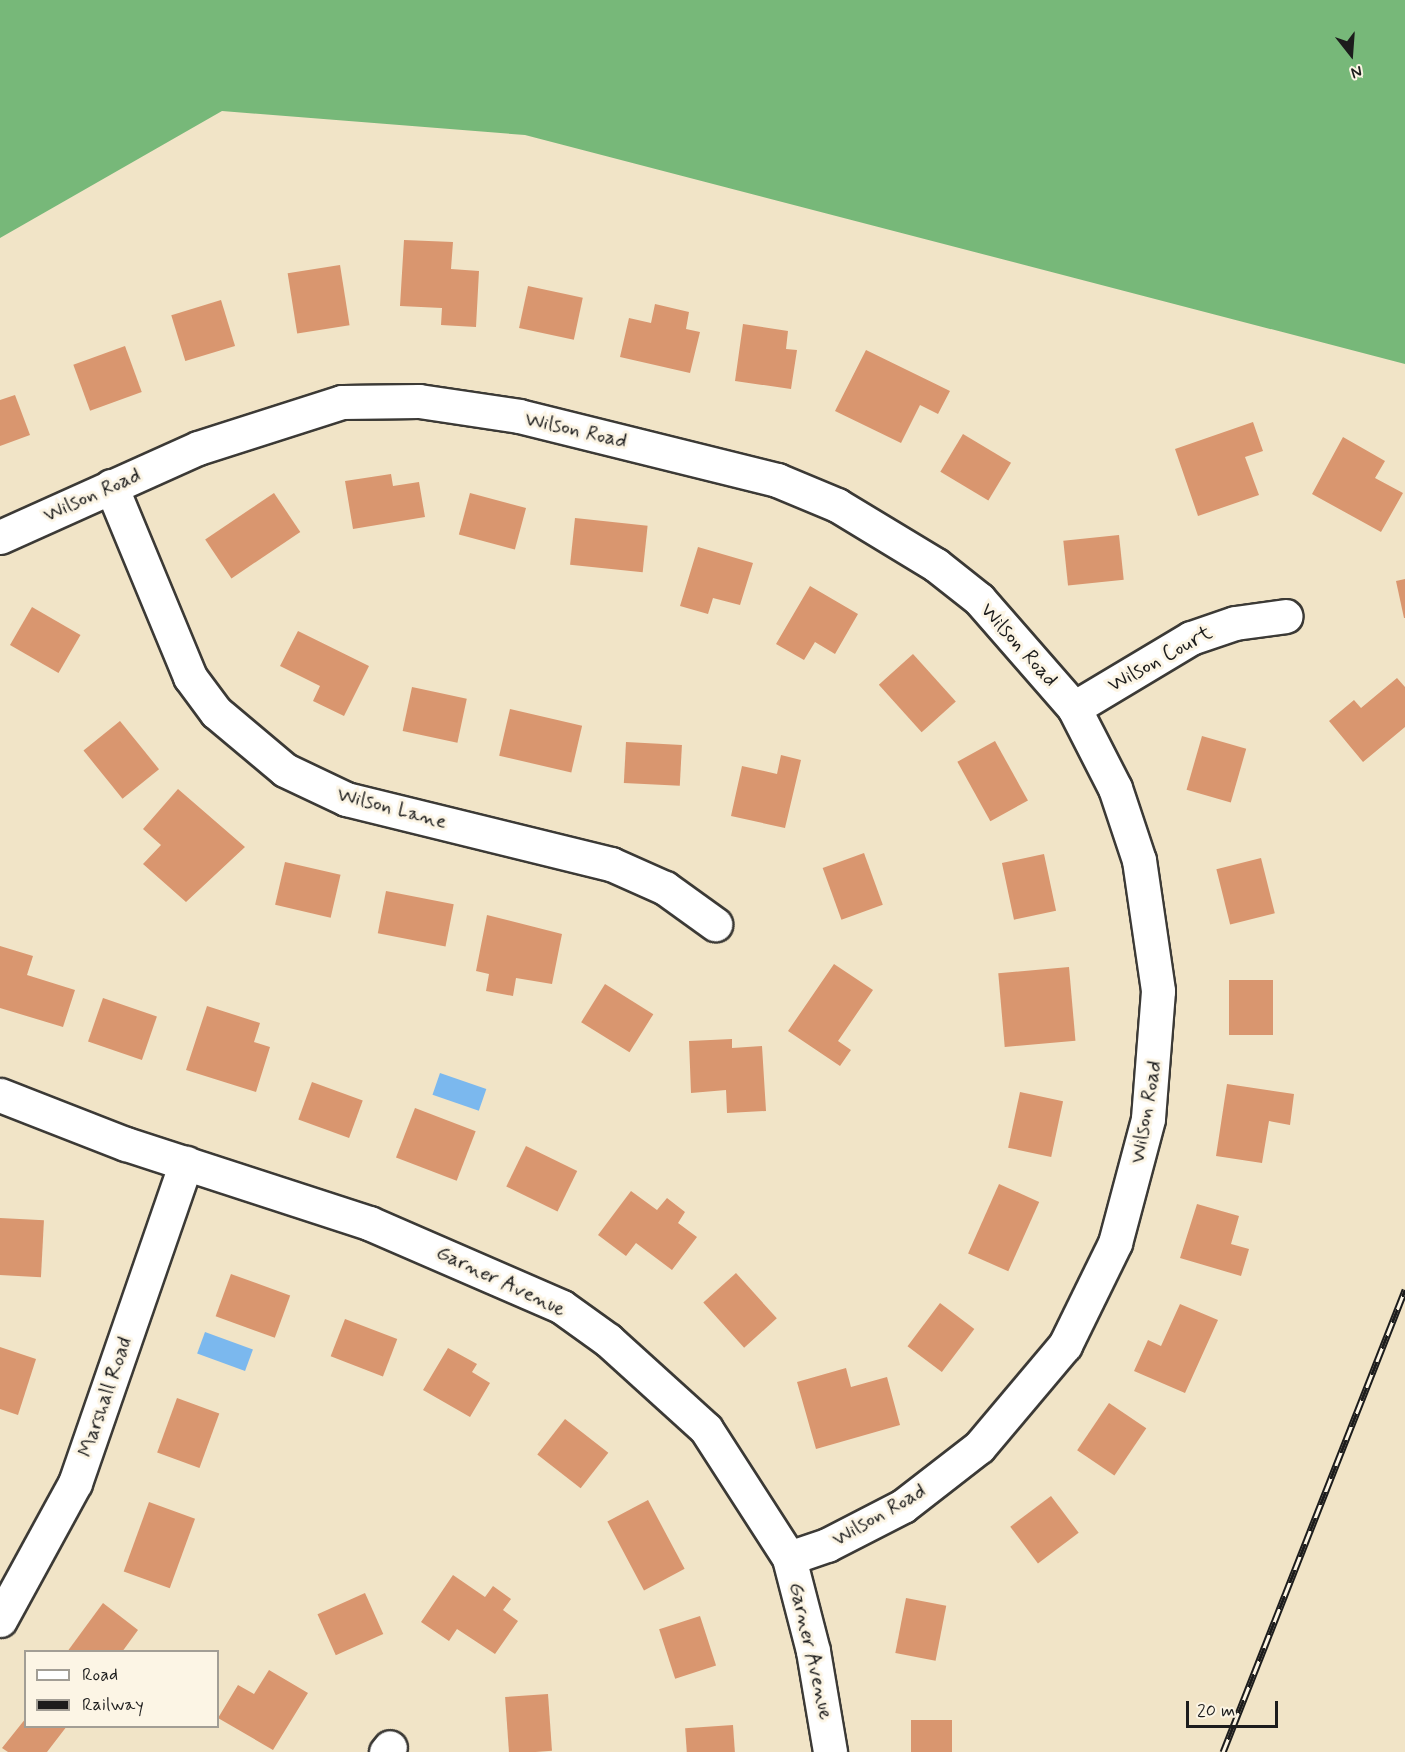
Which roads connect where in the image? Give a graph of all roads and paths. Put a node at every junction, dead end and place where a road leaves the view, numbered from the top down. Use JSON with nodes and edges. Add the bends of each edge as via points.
{"nodes":[{"id":1,"x":111,"y":486,"type":"junction"},
{"id":2,"x":0,"y":537,"type":"edge"},
{"id":3,"x":1286,"y":616,"type":"dead end"},
{"id":4,"x":1074,"y":708,"type":"junction"},
{"id":5,"x":715,"y":924,"type":"dead end"},
{"id":6,"x":0,"y":1095,"type":"edge"},
{"id":7,"x":186,"y":1163,"type":"junction"},
{"id":8,"x":789,"y":1557,"type":"junction"},
{"id":9,"x":0,"y":1620,"type":"edge"},
{"id":10,"x":830,"y":1752,"type":"edge"}],
"edges":[{"from":1,"to":2,"type":"street","name":"Wilson Road"},
{"from":1,"to":4,"type":"street","name":"Wilson Road","via":[[251,428],[342,402],[378,399],[519,416],[777,480],[837,505],[936,565],[987,607]]},
{"from":1,"to":5,"type":"street","name":"Wilson Lane","via":[[190,677],[216,712],[285,771],[346,799],[611,864],[665,888]]},
{"from":3,"to":4,"type":"street","name":"Wilson Court","via":[[1235,623],[1191,638]]},
{"from":4,"to":8,"type":"street","name":"Wilson Road","via":[[1115,788],[1139,860],[1158,991],[1148,1119],[1115,1243],[1065,1345],[979,1447],[903,1506],[836,1540]]},
{"from":6,"to":7,"type":"street","name":"Garner Avenue"},
{"from":7,"to":8,"type":"street","name":"Garner Avenue","via":[[369,1223],[562,1308],[658,1382],[706,1429]]},
{"from":7,"to":9,"type":"street","name":"Marshall Road","via":[[72,1493]]},
{"from":8,"to":10,"type":"street","name":"Garner Avenue","via":[[813,1651]]}]}
